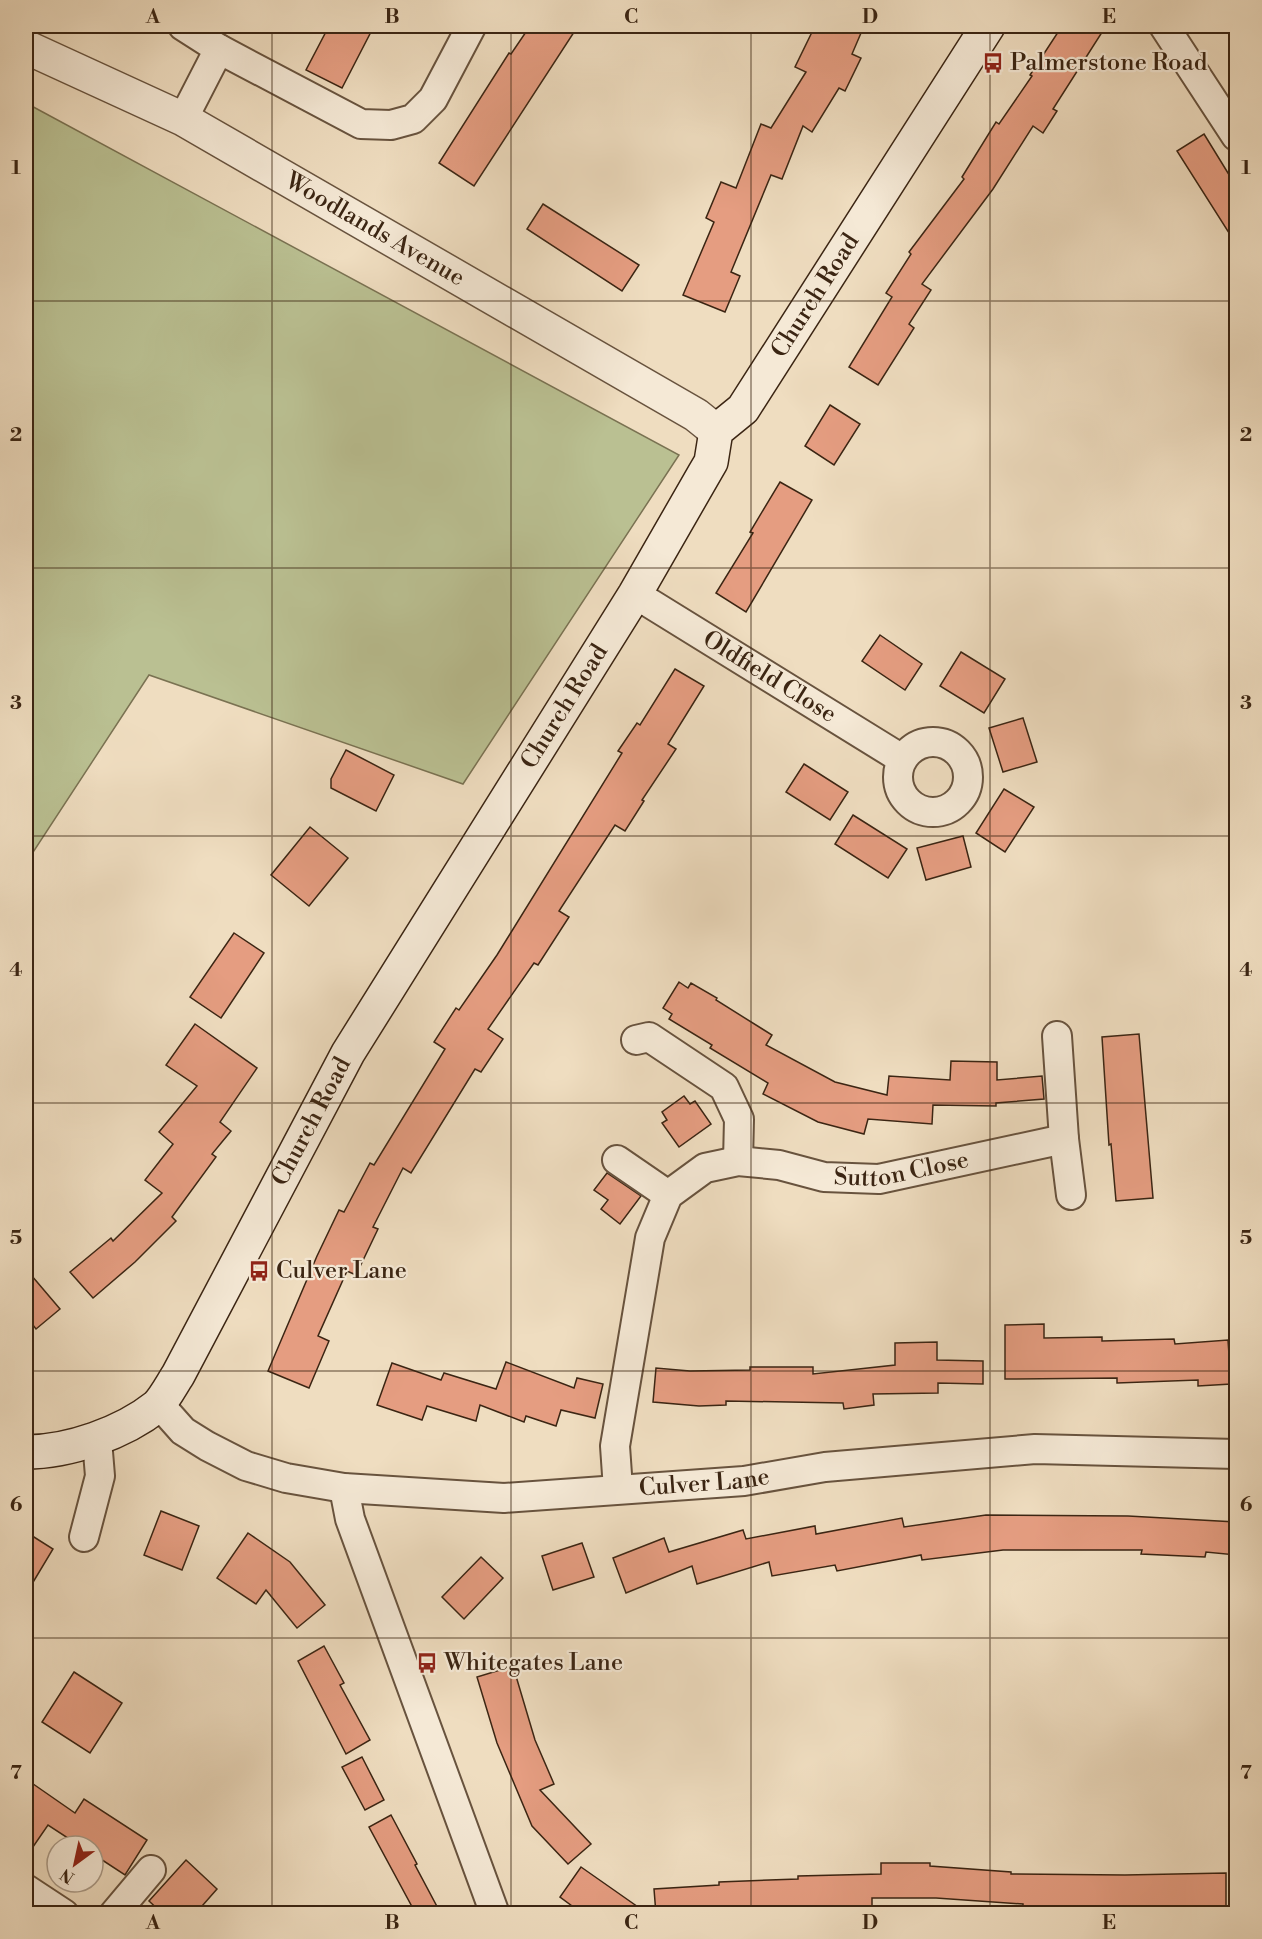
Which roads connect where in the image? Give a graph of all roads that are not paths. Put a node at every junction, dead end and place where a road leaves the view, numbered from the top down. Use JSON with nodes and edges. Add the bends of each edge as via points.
{"nodes":[{"id":1,"x":183,"y":26,"type":"edge"},
{"id":2,"x":472,"y":26,"type":"edge"},
{"id":3,"x":988,"y":26,"type":"edge"},
{"id":4,"x":1164,"y":26,"type":"edge"},
{"id":5,"x":26,"y":47,"type":"edge"},
{"id":6,"x":219,"y":49,"type":"junction"},
{"id":7,"x":183,"y":119,"type":"junction"},
{"id":8,"x":1236,"y":136,"type":"edge"},
{"id":9,"x":716,"y":431,"type":"junction"},
{"id":10,"x":635,"y":594,"type":"junction"},
{"id":11,"x":902,"y":759,"type":"dead end"},
{"id":12,"x":1057,"y":1036,"type":"dead end"},
{"id":13,"x":636,"y":1040,"type":"dead end"},
{"id":14,"x":1064,"y":1139,"type":"junction"},
{"id":15,"x":617,"y":1160,"type":"dead end"},
{"id":16,"x":738,"y":1161,"type":"junction"},
{"id":17,"x":668,"y":1195,"type":"junction"},
{"id":18,"x":1071,"y":1195,"type":"dead end"},
{"id":19,"x":159,"y":1404,"type":"junction"},
{"id":20,"x":97,"y":1440,"type":"junction"},
{"id":21,"x":26,"y":1452,"type":"edge"},
{"id":22,"x":1236,"y":1454,"type":"edge"},
{"id":23,"x":344,"y":1488,"type":"junction"},
{"id":24,"x":618,"y":1489,"type":"junction"},
{"id":25,"x":84,"y":1537,"type":"dead end"},
{"id":26,"x":152,"y":1870,"type":"dead end"},
{"id":27,"x":26,"y":1889,"type":"edge"},
{"id":28,"x":64,"y":1914,"type":"edge"},
{"id":29,"x":114,"y":1914,"type":"edge"},
{"id":30,"x":495,"y":1914,"type":"edge"}],
"edges":[{"from":1,"to":6,"type":"street"},
{"from":2,"to":6,"type":"street","via":[[433,99],[413,119],[391,126],[361,124]]},
{"from":3,"to":9,"type":"main road","name":"Church Road","via":[[743,409]]},
{"from":4,"to":8,"type":"street"},
{"from":5,"to":7,"type":"main road","name":"Woodlands Avenue"},
{"from":6,"to":7,"type":"street"},
{"from":7,"to":9,"type":"main road","name":"Woodlands Avenue","via":[[696,415]]},
{"from":9,"to":10,"type":"main road","name":"Church Road","via":[[711,462]]},
{"from":10,"to":11,"type":"street","name":"Oldfield Close"},
{"from":10,"to":19,"type":"main road","name":"Church Road","via":[[348,1053]]},
{"from":12,"to":14,"type":"street"},
{"from":13,"to":16,"type":"street","via":[[649,1037],[724,1087],[739,1119]]},
{"from":14,"to":16,"type":"street","name":"Sutton Close","via":[[879,1179],[824,1177],[779,1165]]},
{"from":14,"to":18,"type":"street"},
{"from":15,"to":17,"type":"street"},
{"from":16,"to":17,"type":"street","name":"Sutton Close","via":[[705,1168]]},
{"from":17,"to":24,"type":"street","via":[[650,1238],[615,1446]]},
{"from":19,"to":20,"type":"main road"},
{"from":19,"to":23,"type":"street","name":"Culver Lane","via":[[183,1431],[246,1466]]},
{"from":20,"to":21,"type":"main road"},
{"from":20,"to":25,"type":"street","via":[[100,1476]]},
{"from":22,"to":24,"type":"street","name":"Culver Lane","via":[[1035,1449],[825,1467],[744,1481]]},
{"from":23,"to":24,"type":"street","name":"Culver Lane","via":[[504,1498]]},
{"from":23,"to":30,"type":"street","via":[[350,1519]]},
{"from":26,"to":29,"type":"street"},
{"from":27,"to":28,"type":"street"}]}
